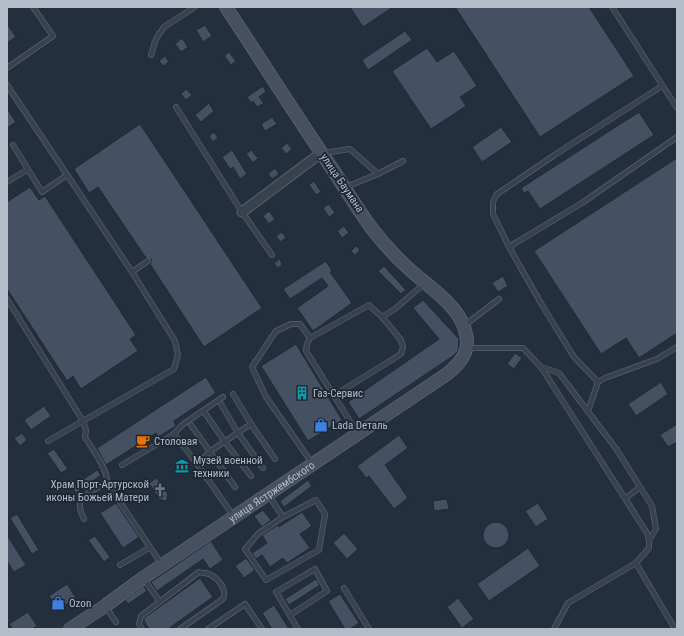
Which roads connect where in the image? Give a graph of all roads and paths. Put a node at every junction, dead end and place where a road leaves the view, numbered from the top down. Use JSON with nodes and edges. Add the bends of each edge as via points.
{"nodes":[{"id":1,"x":33,"y":7,"type":"edge"},
{"id":2,"x":195,"y":7,"type":"edge"},
{"id":3,"x":226,"y":7,"type":"edge"},
{"id":4,"x":612,"y":7,"type":"edge"},
{"id":5,"x":151,"y":55,"type":"dead end"},
{"id":6,"x":7,"y":68,"type":"edge"},
{"id":7,"x":7,"y":85,"type":"edge"},
{"id":8,"x":662,"y":86,"type":"junction"},
{"id":9,"x":176,"y":107,"type":"dead end"},
{"id":10,"x":677,"y":108,"type":"edge"},
{"id":11,"x":677,"y":137,"type":"edge"},
{"id":12,"x":13,"y":145,"type":"dead end"},
{"id":13,"x":321,"y":153,"type":"junction"},
{"id":14,"x":403,"y":161,"type":"dead end"},
{"id":15,"x":27,"y":170,"type":"junction"},
{"id":16,"x":378,"y":174,"type":"junction"},
{"id":17,"x":67,"y":175,"type":"junction"},
{"id":18,"x":7,"y":182,"type":"edge"},
{"id":19,"x":344,"y":187,"type":"junction"},
{"id":20,"x":242,"y":212,"type":"junction"},
{"id":21,"x":509,"y":247,"type":"junction"},
{"id":22,"x":272,"y":255,"type":"dead end"},
{"id":23,"x":148,"y":261,"type":"dead end"},
{"id":24,"x":132,"y":272,"type":"junction"},
{"id":25,"x":424,"y":283,"type":"junction"},
{"id":26,"x":7,"y":299,"type":"edge"},
{"id":27,"x":499,"y":300,"type":"dead end"},
{"id":28,"x":382,"y":316,"type":"junction"},
{"id":29,"x":464,"y":326,"type":"junction"},
{"id":30,"x":310,"y":338,"type":"junction"},
{"id":31,"x":677,"y":347,"type":"edge"},
{"id":32,"x":467,"y":348,"type":"junction"},
{"id":33,"x":541,"y":367,"type":"junction"},
{"id":34,"x":598,"y":382,"type":"junction"},
{"id":35,"x":233,"y":394,"type":"dead end"},
{"id":36,"x":334,"y":395,"type":"junction"},
{"id":37,"x":223,"y":396,"type":"dead end"},
{"id":38,"x":221,"y":404,"type":"dead end"},
{"id":39,"x":588,"y":411,"type":"junction"},
{"id":40,"x":205,"y":413,"type":"dead end"},
{"id":41,"x":83,"y":421,"type":"junction"},
{"id":42,"x":251,"y":424,"type":"junction"},
{"id":43,"x":191,"y":425,"type":"dead end"},
{"id":44,"x":238,"y":433,"type":"junction"},
{"id":45,"x":174,"y":434,"type":"junction"},
{"id":46,"x":358,"y":434,"type":"junction"},
{"id":47,"x":48,"y":441,"type":"dead end"},
{"id":48,"x":225,"y":442,"type":"junction"},
{"id":49,"x":209,"y":452,"type":"junction"},
{"id":50,"x":275,"y":459,"type":"dead end"},
{"id":51,"x":312,"y":464,"type":"junction"},
{"id":52,"x":122,"y":465,"type":"dead end"},
{"id":53,"x":198,"y":465,"type":"junction"},
{"id":54,"x":263,"y":468,"type":"dead end"},
{"id":55,"x":251,"y":476,"type":"dead end"},
{"id":56,"x":107,"y":483,"type":"junction"},
{"id":57,"x":235,"y":487,"type":"dead end"},
{"id":58,"x":640,"y":487,"type":"junction"},
{"id":59,"x":268,"y":494,"type":"junction"},
{"id":60,"x":626,"y":498,"type":"junction"},
{"id":61,"x":234,"y":517,"type":"junction"},
{"id":62,"x":283,"y":517,"type":"junction"},
{"id":63,"x":84,"y":519,"type":"dead end"},
{"id":64,"x":649,"y":540,"type":"junction"},
{"id":65,"x":150,"y":548,"type":"junction"},
{"id":66,"x":636,"y":563,"type":"junction"},
{"id":67,"x":120,"y":566,"type":"dead end"},
{"id":68,"x":162,"y":566,"type":"junction"},
{"id":69,"x":143,"y":578,"type":"junction"},
{"id":70,"x":344,"y":588,"type":"dead end"},
{"id":71,"x":160,"y":602,"type":"junction"},
{"id":72,"x":105,"y":606,"type":"junction"},
{"id":73,"x":290,"y":615,"type":"junction"},
{"id":74,"x":116,"y":622,"type":"dead end"},
{"id":75,"x":70,"y":629,"type":"edge"},
{"id":76,"x":142,"y":629,"type":"edge"},
{"id":77,"x":180,"y":629,"type":"edge"},
{"id":78,"x":208,"y":629,"type":"edge"},
{"id":79,"x":262,"y":629,"type":"edge"},
{"id":80,"x":298,"y":629,"type":"edge"},
{"id":81,"x":369,"y":629,"type":"edge"},
{"id":82,"x":554,"y":629,"type":"edge"},
{"id":83,"x":675,"y":629,"type":"edge"}],
"edges":[{"from":1,"to":6,"type":"lane","via":[[53,36]]},
{"from":2,"to":5,"type":"lane","via":[[164,27],[156,38]]},
{"from":3,"to":13,"type":"main road","name":"улица Баумана"},
{"from":4,"to":8,"type":"lane"},
{"from":7,"to":17,"type":"lane"},
{"from":8,"to":10,"type":"lane"},
{"from":8,"to":21,"type":"lane","via":[[497,194],[493,202],[494,214]]},
{"from":9,"to":20,"type":"lane"},
{"from":11,"to":21,"type":"lane","via":[[582,203]]},
{"from":12,"to":15,"type":"lane"},
{"from":13,"to":16,"type":"lane","via":[[350,149]]},
{"from":13,"to":19,"type":"main road","name":"улица Баумана"},
{"from":13,"to":20,"type":"street"},
{"from":14,"to":16,"type":"lane"},
{"from":15,"to":17,"type":"lane","via":[[42,192]]},
{"from":15,"to":18,"type":"lane"},
{"from":16,"to":19,"type":"lane"},
{"from":17,"to":24,"type":"lane"},
{"from":19,"to":25,"type":"main road","name":"улица Баумана","via":[[374,231]]},
{"from":20,"to":22,"type":"lane"},
{"from":21,"to":34,"type":"lane","via":[[574,357]]},
{"from":23,"to":24,"type":"lane"},
{"from":24,"to":41,"type":"lane","via":[[175,341],[178,355],[174,369]]},
{"from":25,"to":28,"type":"lane","via":[[395,309]]},
{"from":25,"to":29,"type":"main road","name":"улица Баумана","via":[[455,311]]},
{"from":26,"to":41,"type":"lane"},
{"from":27,"to":29,"type":"lane"},
{"from":28,"to":30,"type":"lane","via":[[369,305]]},
{"from":28,"to":36,"type":"lane","via":[[401,340],[401,354]]},
{"from":29,"to":32,"type":"main road","name":"улица Баумана"},
{"from":30,"to":36,"type":"lane","via":[[306,350]]},
{"from":30,"to":51,"type":"lane","via":[[300,324],[291,324],[276,331],[252,367],[266,397]]},
{"from":31,"to":34,"type":"lane","via":[[657,359]]},
{"from":32,"to":33,"type":"lane","via":[[523,348]]},
{"from":32,"to":46,"type":"main road","name":"улица Ястржембского","via":[[457,366],[447,374]]},
{"from":33,"to":39,"type":"lane","via":[[559,374]]},
{"from":33,"to":60,"type":"lane"},
{"from":34,"to":39,"type":"lane"},
{"from":35,"to":42,"type":"lane"},
{"from":36,"to":46,"type":"lane"},
{"from":37,"to":45,"type":"lane","via":[[182,425]]},
{"from":38,"to":44,"type":"lane"},
{"from":39,"to":58,"type":"lane"},
{"from":40,"to":48,"type":"lane"},
{"from":41,"to":47,"type":"lane"},
{"from":41,"to":56,"type":"lane","via":[[85,437],[105,472]]},
{"from":42,"to":44,"type":"lane"},
{"from":42,"to":50,"type":"lane"},
{"from":43,"to":49,"type":"lane"},
{"from":44,"to":48,"type":"lane"},
{"from":44,"to":54,"type":"lane"},
{"from":45,"to":52,"type":"lane"},
{"from":45,"to":53,"type":"lane"},
{"from":46,"to":51,"type":"main road","name":"улица Ястржембского"},
{"from":48,"to":49,"type":"lane"},
{"from":48,"to":55,"type":"lane"},
{"from":49,"to":53,"type":"lane"},
{"from":49,"to":57,"type":"lane"},
{"from":51,"to":59,"type":"main road","name":"улица Ястржембского"},
{"from":53,"to":61,"type":"lane"},
{"from":56,"to":63,"type":"lane","via":[[83,497],[80,508]]},
{"from":56,"to":65,"type":"lane"},
{"from":58,"to":60,"type":"lane"},
{"from":58,"to":64,"type":"lane","via":[[652,506],[656,529]]},
{"from":59,"to":61,"type":"main road","name":"улица Ястржембского"},
{"from":59,"to":62,"type":"lane"},
{"from":60,"to":64,"type":"lane"},
{"from":61,"to":68,"type":"main road","name":"улица Ястржембского"},
{"from":62,"to":62,"type":"lane","via":[[259,533],[245,549],[266,580],[319,550],[325,514],[316,500]]},
{"from":64,"to":66,"type":"lane","via":[[649,548]]},
{"from":65,"to":67,"type":"lane"},
{"from":65,"to":68,"type":"lane"},
{"from":66,"to":82,"type":"lane","via":[[568,603]]},
{"from":66,"to":83,"type":"lane"},
{"from":68,"to":69,"type":"main road","name":"улица Ястржембского"},
{"from":69,"to":71,"type":"lane"},
{"from":69,"to":72,"type":"main road","name":"улица Ястржембского"},
{"from":70,"to":81,"type":"lane"},
{"from":71,"to":76,"type":"lane","via":[[141,616],[139,624]]},
{"from":71,"to":77,"type":"lane","via":[[199,572],[209,574],[218,580],[225,594],[223,599]]},
{"from":72,"to":74,"type":"lane"},
{"from":72,"to":75,"type":"main road","name":"улица Ястржембского"},
{"from":73,"to":73,"type":"lane","via":[[327,591],[314,569],[276,592]]},
{"from":73,"to":80,"type":"lane"},
{"from":78,"to":79,"type":"lane","via":[[245,604]]}]}
